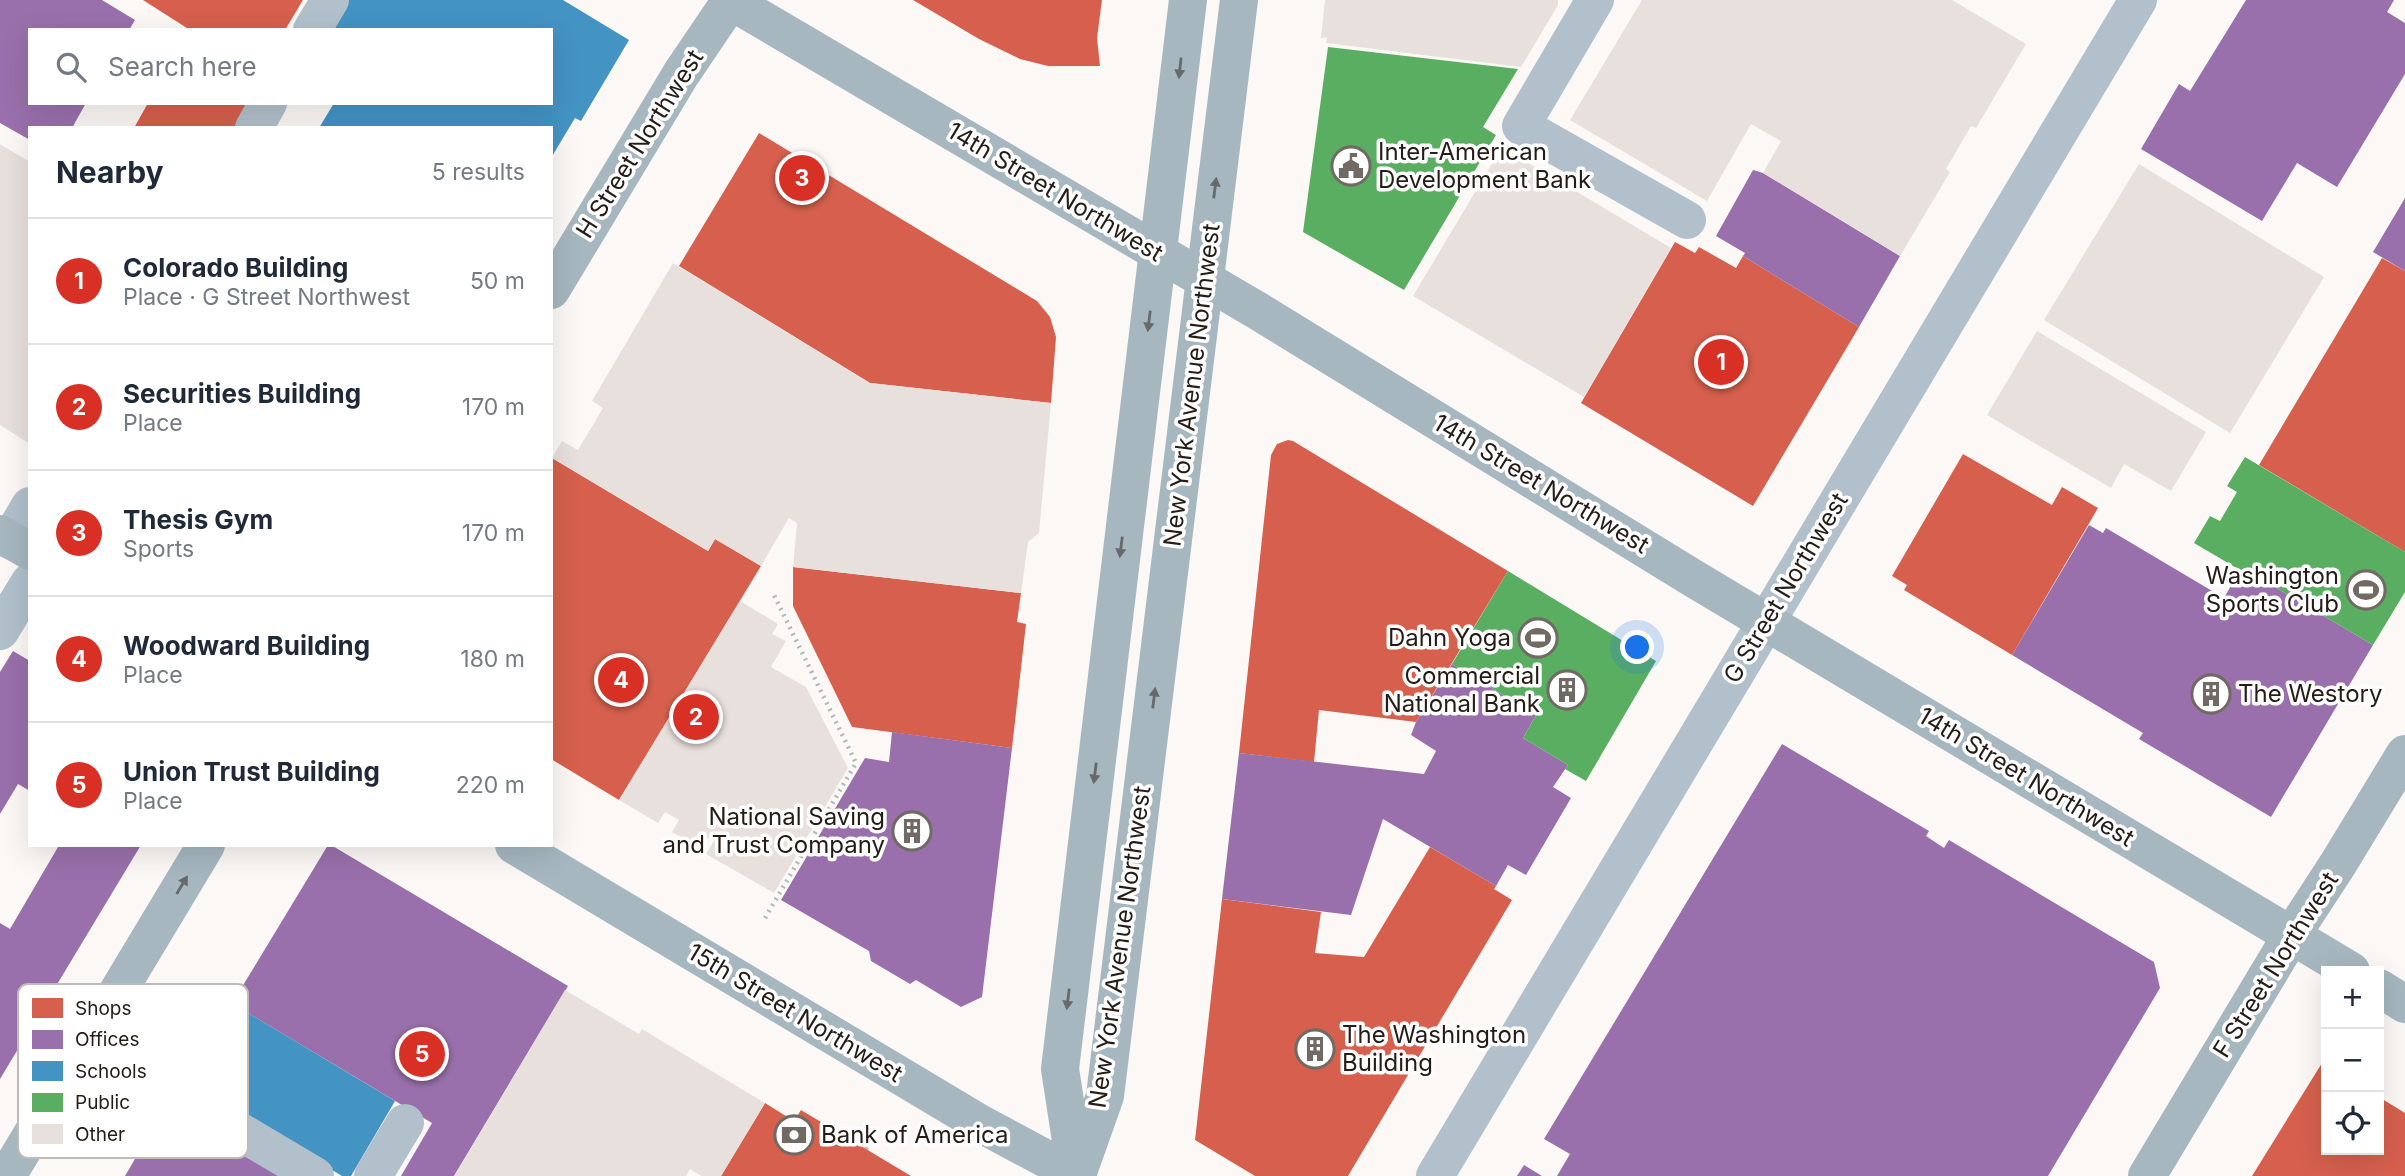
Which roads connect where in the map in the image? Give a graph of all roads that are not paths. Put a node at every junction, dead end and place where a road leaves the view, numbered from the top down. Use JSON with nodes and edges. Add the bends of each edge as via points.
{"nodes":[{"id":1,"x":330,"y":0,"type":"edge"},
{"id":2,"x":731,"y":0,"type":"edge"},
{"id":3,"x":1188,"y":0,"type":"edge"},
{"id":4,"x":1240,"y":0,"type":"edge"},
{"id":5,"x":1595,"y":0,"type":"edge"},
{"id":6,"x":2138,"y":0,"type":"edge"},
{"id":7,"x":313,"y":28,"type":"edge"},
{"id":8,"x":267,"y":105,"type":"edge"},
{"id":9,"x":255,"y":126,"type":"edge"},
{"id":10,"x":1687,"y":220,"type":"dead end"},
{"id":11,"x":1158,"y":254,"type":"junction"},
{"id":12,"x":1205,"y":281,"type":"junction"},
{"id":13,"x":553,"y":287,"type":"edge"},
{"id":14,"x":28,"y":510,"type":"edge"},
{"id":15,"x":13,"y":542,"type":"edge"},
{"id":16,"x":28,"y":585,"type":"edge"},
{"id":17,"x":1767,"y":622,"type":"junction"},
{"id":18,"x":0,"y":631,"type":"edge"},
{"id":19,"x":2405,"y":754,"type":"edge"},
{"id":20,"x":205,"y":847,"type":"edge"},
{"id":21,"x":517,"y":847,"type":"edge"},
{"id":22,"x":2291,"y":936,"type":"junction"},
{"id":23,"x":2342,"y":966,"type":"edge"},
{"id":24,"x":122,"y":984,"type":"edge"},
{"id":25,"x":2384,"y":991,"type":"edge"},
{"id":26,"x":2405,"y":1004,"type":"edge"},
{"id":27,"x":405,"y":1123,"type":"dead end"},
{"id":28,"x":248,"y":1136,"type":"edge"},
{"id":29,"x":18,"y":1157,"type":"edge"},
{"id":30,"x":7,"y":1176,"type":"edge"},
{"id":31,"x":315,"y":1176,"type":"edge"},
{"id":32,"x":373,"y":1176,"type":"edge"},
{"id":33,"x":1077,"y":1176,"type":"edge"},
{"id":34,"x":1434,"y":1176,"type":"edge"},
{"id":35,"x":2147,"y":1176,"type":"edge"}],
"edges":[{"from":1,"to":7,"type":"street"},
{"from":2,"to":11,"type":"main road","name":"14th Street Northwest"},
{"from":2,"to":13,"type":"main road","name":"H Street Northwest"},
{"from":3,"to":11,"type":"main road","name":"New York Avenue Northwest","one_way":true},
{"from":12,"to":4,"type":"main road","name":"New York Avenue Northwest","one_way":true},
{"from":5,"to":10,"type":"street","via":[[1521,126]]},
{"from":6,"to":17,"type":"street","name":"G Street Northwest"},
{"from":8,"to":9,"type":"street"},
{"from":11,"to":12,"type":"main road","name":"14th Street Northwest"},
{"from":11,"to":33,"type":"main road","name":"New York Avenue Northwest","one_way":true,"via":[[1060,1069]]},
{"from":12,"to":17,"type":"main road","name":"14th Street Northwest"},
{"from":33,"to":12,"type":"main road","name":"New York Avenue Northwest","one_way":true,"via":[[1105,1096]]},
{"from":14,"to":15,"type":"street"},
{"from":16,"to":18,"type":"street"},
{"from":17,"to":22,"type":"main road","name":"14th Street Northwest"},
{"from":17,"to":34,"type":"street","name":"G Street Northwest"},
{"from":19,"to":22,"type":"main road","name":"F Street Northwest"},
{"from":24,"to":20,"type":"main road","one_way":true},
{"from":21,"to":33,"type":"main road","name":"15th Street Northwest","via":[[981,1124]]},
{"from":22,"to":23,"type":"main road","name":"14th Street Northwest"},
{"from":22,"to":35,"type":"main road","name":"F Street Northwest"},
{"from":25,"to":26,"type":"main road"},
{"from":27,"to":32,"type":"street"},
{"from":28,"to":31,"type":"street"},
{"from":29,"to":30,"type":"main road"}]}
